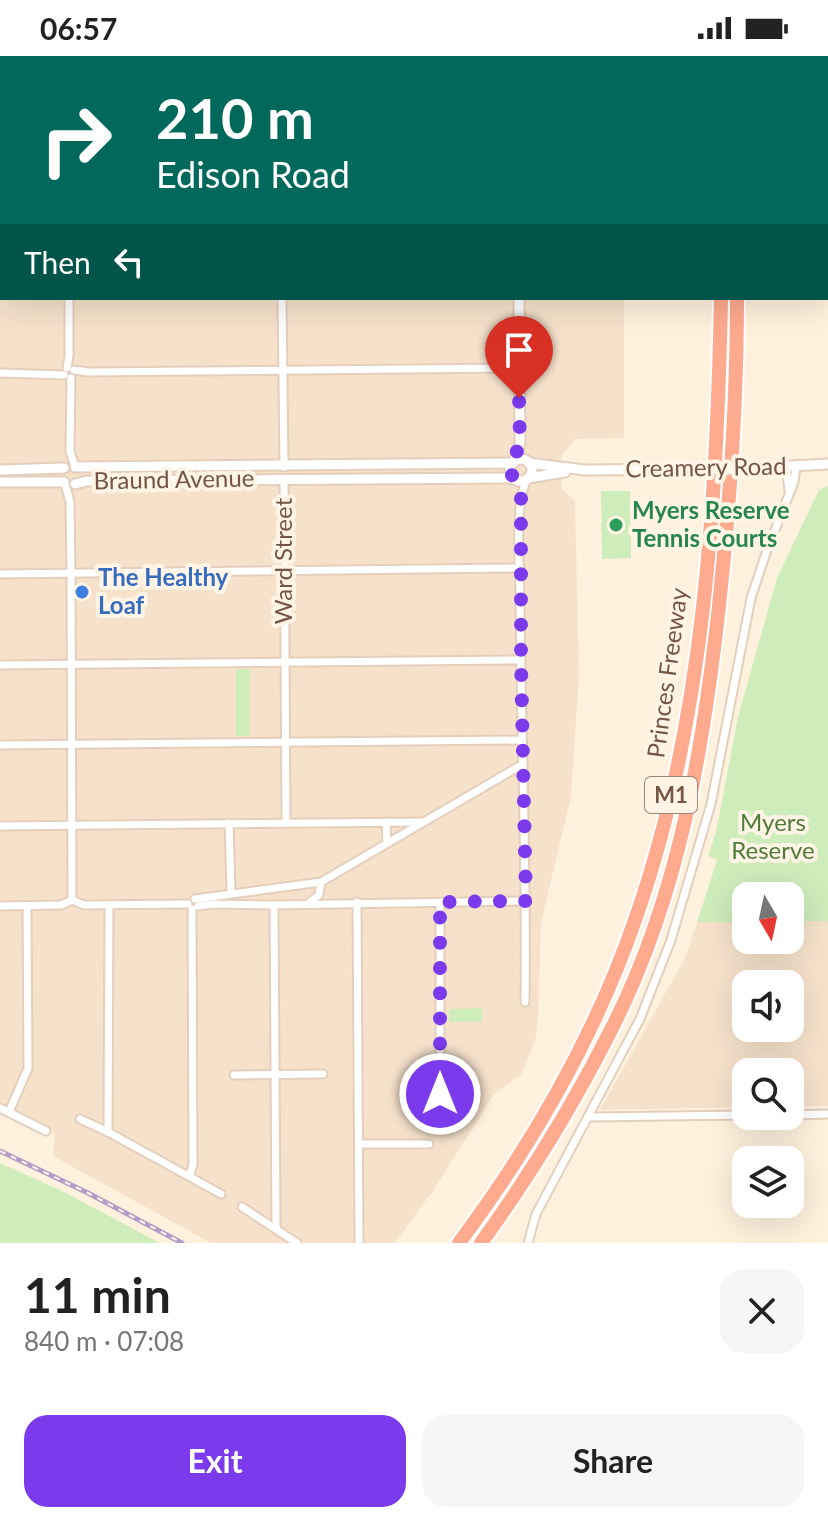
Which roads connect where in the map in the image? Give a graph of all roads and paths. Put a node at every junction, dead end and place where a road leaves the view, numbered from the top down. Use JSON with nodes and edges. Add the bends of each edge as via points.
{"nodes":[{"id":1,"x":69,"y":300,"type":"edge"},
{"id":2,"x":282,"y":300,"type":"edge"},
{"id":3,"x":519,"y":300,"type":"edge"},
{"id":4,"x":721,"y":300,"type":"edge"},
{"id":5,"x":737,"y":300,"type":"edge"},
{"id":6,"x":519,"y":368,"type":"junction"},
{"id":7,"x":283,"y":371,"type":"junction"},
{"id":8,"x":0,"y":373,"type":"edge"},
{"id":9,"x":69,"y":373,"type":"junction"},
{"id":10,"x":520,"y":443,"type":"junction"},
{"id":11,"x":513,"y":462,"type":"junction"},
{"id":12,"x":529,"y":462,"type":"junction"},
{"id":13,"x":828,"y":464,"type":"edge"},
{"id":14,"x":791,"y":466,"type":"junction"},
{"id":15,"x":70,"y":467,"type":"junction"},
{"id":16,"x":284,"y":467,"type":"junction"},
{"id":17,"x":0,"y":470,"type":"edge"},
{"id":18,"x":584,"y":470,"type":"junction"},
{"id":19,"x":513,"y":478,"type":"junction"},
{"id":20,"x":528,"y":478,"type":"junction"},
{"id":21,"x":284,"y":479,"type":"junction"},
{"id":22,"x":0,"y":482,"type":"edge"},
{"id":23,"x":70,"y":484,"type":"junction"},
{"id":24,"x":521,"y":498,"type":"junction"},
{"id":25,"x":520,"y":568,"type":"junction"},
{"id":26,"x":284,"y":571,"type":"junction"},
{"id":27,"x":71,"y":573,"type":"junction"},
{"id":28,"x":0,"y":574,"type":"edge"},
{"id":29,"x":521,"y":660,"type":"junction"},
{"id":30,"x":285,"y":662,"type":"junction"},
{"id":31,"x":72,"y":664,"type":"junction"},
{"id":32,"x":0,"y":665,"type":"edge"},
{"id":33,"x":522,"y":740,"type":"junction"},
{"id":34,"x":285,"y":742,"type":"junction"},
{"id":35,"x":0,"y":745,"type":"edge"},
{"id":36,"x":72,"y":745,"type":"junction"},
{"id":37,"x":523,"y":764,"type":"junction"},
{"id":38,"x":386,"y":822,"type":"junction"},
{"id":39,"x":424,"y":822,"type":"junction"},
{"id":40,"x":229,"y":823,"type":"junction"},
{"id":41,"x":286,"y":823,"type":"junction"},
{"id":42,"x":73,"y":825,"type":"junction"},
{"id":43,"x":0,"y":826,"type":"edge"},
{"id":44,"x":387,"y":843,"type":"junction"},
{"id":45,"x":318,"y":887,"type":"junction"},
{"id":46,"x":231,"y":892,"type":"junction"},
{"id":47,"x":72,"y":900,"type":"junction"},
{"id":48,"x":526,"y":901,"type":"junction"},
{"id":49,"x":357,"y":902,"type":"junction"},
{"id":50,"x":440,"y":902,"type":"junction"},
{"id":51,"x":308,"y":903,"type":"junction"},
{"id":52,"x":329,"y":903,"type":"junction"},
{"id":53,"x":193,"y":904,"type":"junction"},
{"id":54,"x":109,"y":905,"type":"junction"},
{"id":55,"x":274,"y":905,"type":"junction"},
{"id":56,"x":0,"y":906,"type":"edge"},
{"id":57,"x":27,"y":906,"type":"junction"},
{"id":58,"x":525,"y":1002,"type":"dead end"},
{"id":59,"x":275,"y":1074,"type":"junction"},
{"id":60,"x":323,"y":1074,"type":"dead end"},
{"id":61,"x":234,"y":1075,"type":"dead end"},
{"id":62,"x":0,"y":1108,"type":"edge"},
{"id":63,"x":9,"y":1112,"type":"junction"},
{"id":64,"x":828,"y":1114,"type":"edge"},
{"id":65,"x":732,"y":1115,"type":"edge"},
{"id":66,"x":804,"y":1115,"type":"edge"},
{"id":67,"x":588,"y":1117,"type":"junction"},
{"id":68,"x":80,"y":1119,"type":"dead end"},
{"id":69,"x":440,"y":1123,"type":"dead end"},
{"id":70,"x":46,"y":1131,"type":"dead end"},
{"id":71,"x":108,"y":1132,"type":"junction"},
{"id":72,"x":359,"y":1144,"type":"junction"},
{"id":73,"x":429,"y":1144,"type":"dead end"},
{"id":74,"x":190,"y":1175,"type":"junction"},
{"id":75,"x":221,"y":1194,"type":"dead end"},
{"id":76,"x":242,"y":1207,"type":"dead end"},
{"id":77,"x":276,"y":1228,"type":"junction"},
{"id":78,"x":297,"y":1243,"type":"edge"},
{"id":79,"x":359,"y":1243,"type":"edge"},
{"id":80,"x":459,"y":1243,"type":"edge"},
{"id":81,"x":481,"y":1243,"type":"edge"},
{"id":82,"x":528,"y":1243,"type":"edge"}],
"edges":[{"from":1,"to":9,"type":"street"},
{"from":2,"to":7,"type":"street","name":"Ward Street"},
{"from":3,"to":6,"type":"street"},
{"from":4,"to":80,"type":"highway","name":"Princes Freeway","number":"M1","via":[[717,438],[692,683],[682,749],[653,865],[614,975],[583,1041],[532,1136]]},
{"from":5,"to":81,"type":"highway","name":"Princes Freeway","number":"M1","via":[[728,523],[705,717],[680,842],[614,1025],[527,1179]]},
{"from":6,"to":7,"type":"street"},
{"from":6,"to":10,"type":"street"},
{"from":7,"to":9,"type":"street"},
{"from":7,"to":16,"type":"street","name":"Ward Street"},
{"from":8,"to":9,"type":"street"},
{"from":9,"to":15,"type":"street"},
{"from":10,"to":11,"type":"street"},
{"from":10,"to":12,"type":"street"},
{"from":11,"to":12,"type":"street"},
{"from":11,"to":16,"type":"street","name":"Braund Avenue"},
{"from":11,"to":19,"type":"street"},
{"from":12,"to":18,"type":"street","name":"Creamery Road"},
{"from":12,"to":20,"type":"street"},
{"from":13,"to":14,"type":"street","name":"Creamery Road"},
{"from":14,"to":18,"type":"street","name":"Creamery Road","bridge":true},
{"from":14,"to":67,"type":"street","via":[[795,481],[751,598],[711,804],[671,940],[640,1019]]},
{"from":15,"to":16,"type":"street","name":"Braund Avenue"},
{"from":15,"to":17,"type":"street","name":"Braund Avenue"},
{"from":15,"to":23,"type":"street"},
{"from":15,"to":23,"type":"street","via":[[78,474]]},
{"from":16,"to":21,"type":"street","name":"Ward Street"},
{"from":18,"to":20,"type":"street","name":"Creamery Road"},
{"from":19,"to":20,"type":"street"},
{"from":19,"to":21,"type":"street","name":"Braund Avenue"},
{"from":19,"to":24,"type":"street"},
{"from":20,"to":24,"type":"street"},
{"from":21,"to":23,"type":"street","name":"Braund Avenue"},
{"from":21,"to":26,"type":"street","name":"Ward Street"},
{"from":22,"to":23,"type":"street","name":"Braund Avenue"},
{"from":23,"to":27,"type":"street"},
{"from":24,"to":25,"type":"street"},
{"from":25,"to":26,"type":"street"},
{"from":25,"to":29,"type":"street"},
{"from":26,"to":27,"type":"street"},
{"from":26,"to":30,"type":"street","name":"Ward Street"},
{"from":27,"to":28,"type":"street"},
{"from":27,"to":31,"type":"street"},
{"from":29,"to":30,"type":"street"},
{"from":29,"to":33,"type":"street"},
{"from":30,"to":31,"type":"street"},
{"from":30,"to":34,"type":"street","name":"Ward Street"},
{"from":31,"to":32,"type":"street"},
{"from":31,"to":36,"type":"street"},
{"from":33,"to":34,"type":"street"},
{"from":33,"to":37,"type":"street"},
{"from":34,"to":36,"type":"street"},
{"from":34,"to":41,"type":"street","name":"Ward Street"},
{"from":35,"to":36,"type":"street"},
{"from":36,"to":42,"type":"street"},
{"from":37,"to":39,"type":"street"},
{"from":37,"to":48,"type":"street"},
{"from":38,"to":39,"type":"street"},
{"from":38,"to":41,"type":"street"},
{"from":38,"to":44,"type":"street"},
{"from":39,"to":44,"type":"street"},
{"from":40,"to":41,"type":"street"},
{"from":40,"to":42,"type":"street"},
{"from":40,"to":46,"type":"street"},
{"from":42,"to":43,"type":"street"},
{"from":42,"to":47,"type":"street"},
{"from":44,"to":45,"type":"street"},
{"from":45,"to":46,"type":"street","via":[[307,882]]},
{"from":45,"to":51,"type":"street"},
{"from":45,"to":52,"type":"street"},
{"from":46,"to":53,"type":"street"},
{"from":47,"to":54,"type":"street"},
{"from":47,"to":57,"type":"street"},
{"from":48,"to":50,"type":"street"},
{"from":48,"to":58,"type":"street"},
{"from":49,"to":50,"type":"street"},
{"from":49,"to":52,"type":"street"},
{"from":49,"to":72,"type":"street"},
{"from":50,"to":69,"type":"street"},
{"from":51,"to":52,"type":"street"},
{"from":51,"to":55,"type":"street"},
{"from":53,"to":54,"type":"street"},
{"from":53,"to":55,"type":"street"},
{"from":53,"to":74,"type":"street"},
{"from":54,"to":71,"type":"street"},
{"from":55,"to":59,"type":"street"},
{"from":56,"to":57,"type":"street"},
{"from":57,"to":63,"type":"street","via":[[28,1068]]},
{"from":59,"to":60,"type":"street"},
{"from":59,"to":61,"type":"street"},
{"from":59,"to":77,"type":"street"},
{"from":62,"to":63,"type":"street"},
{"from":63,"to":70,"type":"street"},
{"from":64,"to":66,"type":"street"},
{"from":65,"to":67,"type":"street"},
{"from":67,"to":82,"type":"street","via":[[536,1214]]},
{"from":68,"to":71,"type":"street"},
{"from":71,"to":74,"type":"street"},
{"from":72,"to":73,"type":"street"},
{"from":72,"to":79,"type":"street"},
{"from":74,"to":75,"type":"street"},
{"from":76,"to":77,"type":"street"},
{"from":77,"to":78,"type":"street"}]}
